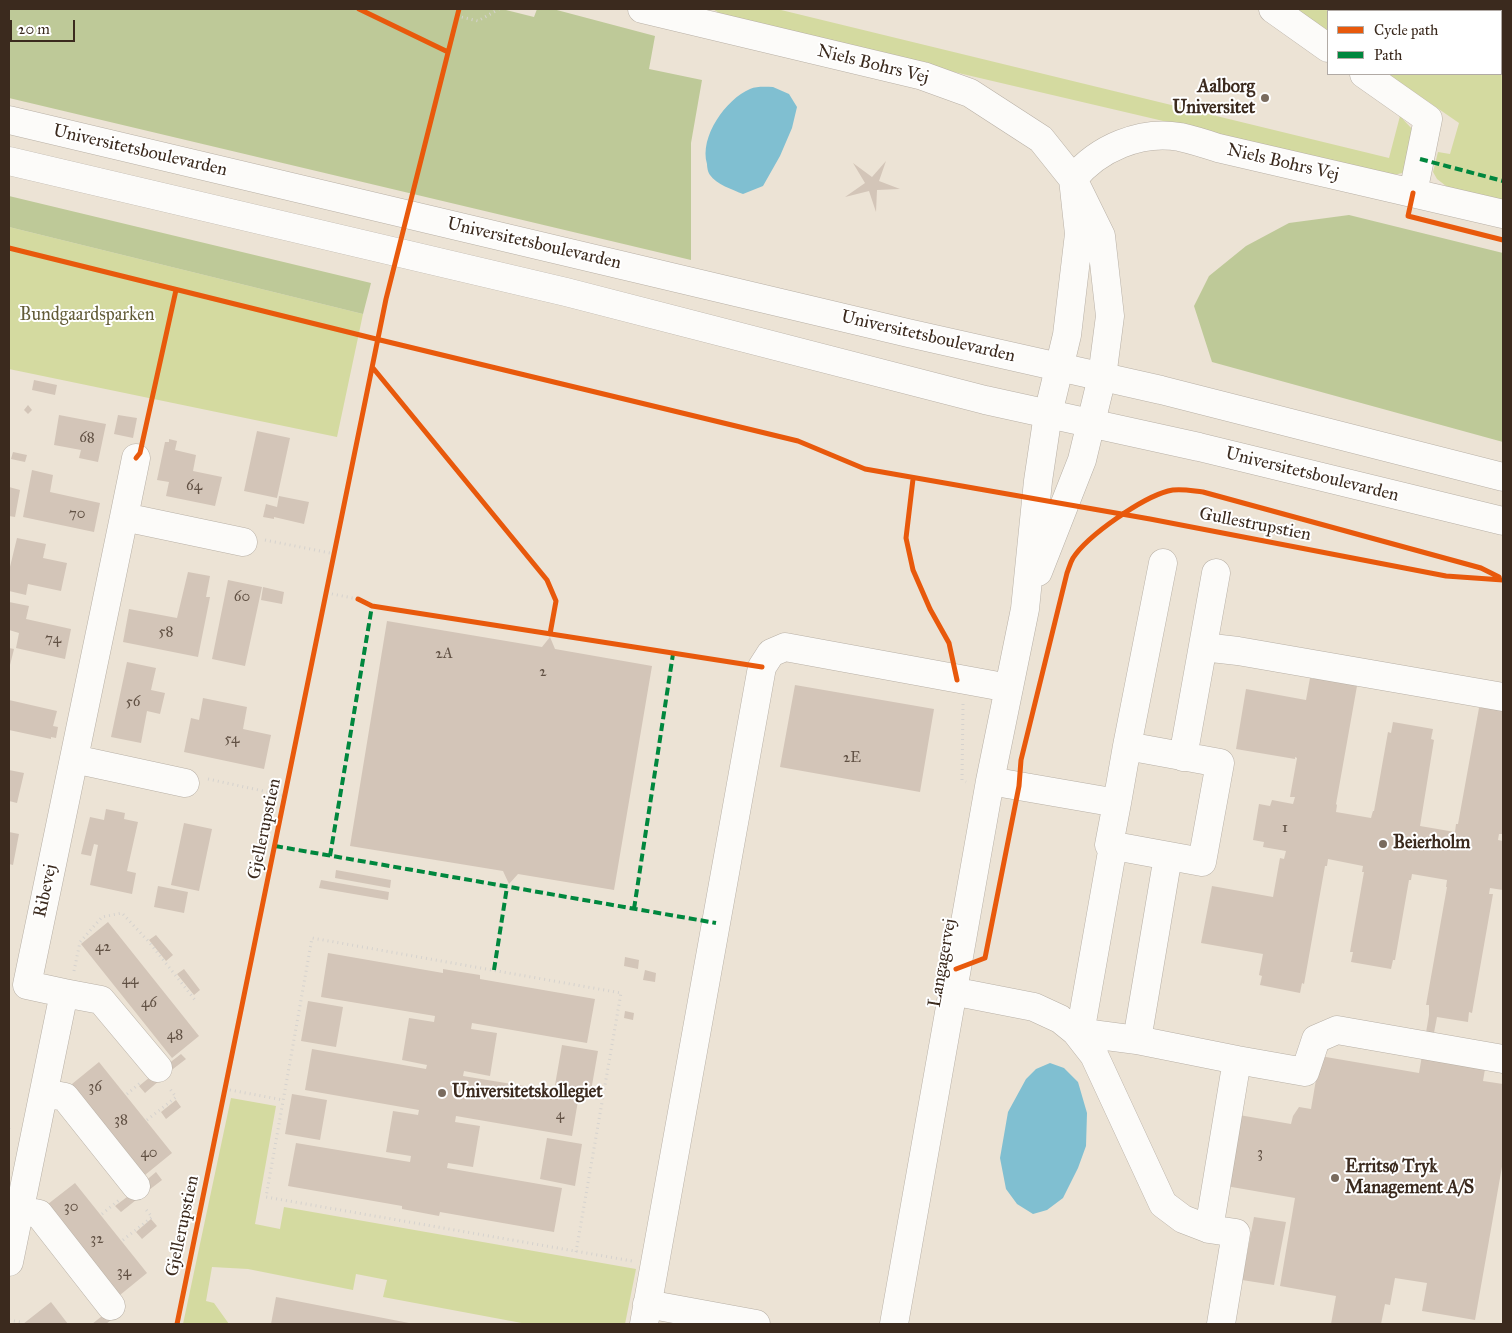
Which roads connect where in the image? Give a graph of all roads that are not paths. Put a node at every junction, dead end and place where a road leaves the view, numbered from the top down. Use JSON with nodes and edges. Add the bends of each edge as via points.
{"nodes":[{"id":1,"x":642,"y":9,"type":"edge"},
{"id":2,"x":1273,"y":9,"type":"edge"},
{"id":3,"x":688,"y":14,"type":"edge"},
{"id":4,"x":1327,"y":47,"type":"edge"},
{"id":5,"x":1365,"y":75,"type":"edge"},
{"id":6,"x":9,"y":120,"type":"edge"},
{"id":7,"x":9,"y":161,"type":"edge"},
{"id":8,"x":1073,"y":179,"type":"junction"},
{"id":9,"x":1413,"y":193,"type":"junction"},
{"id":10,"x":1503,"y":214,"type":"edge"},
{"id":11,"x":1053,"y":390,"type":"junction"},
{"id":12,"x":1096,"y":399,"type":"junction"},
{"id":13,"x":136,"y":458,"type":"dead end"},
{"id":14,"x":1503,"y":477,"type":"edge"},
{"id":15,"x":124,"y":517,"type":"junction"},
{"id":16,"x":1503,"y":522,"type":"edge"},
{"id":17,"x":243,"y":542,"type":"road end"},
{"id":18,"x":1163,"y":562,"type":"dead end"},
{"id":19,"x":1216,"y":573,"type":"dead end"},
{"id":20,"x":1025,"y":609,"type":"junction"},
{"id":21,"x":1203,"y":647,"type":"junction"},
{"id":22,"x":1009,"y":688,"type":"junction"},
{"id":23,"x":1503,"y":697,"type":"edge"},
{"id":24,"x":1127,"y":746,"type":"junction"},
{"id":25,"x":1183,"y":757,"type":"junction"},
{"id":26,"x":74,"y":759,"type":"junction"},
{"id":27,"x":978,"y":781,"type":"junction"},
{"id":28,"x":185,"y":783,"type":"road end"},
{"id":29,"x":1117,"y":803,"type":"junction"},
{"id":30,"x":1113,"y":846,"type":"junction"},
{"id":31,"x":1168,"y":856,"type":"junction"},
{"id":32,"x":952,"y":991,"type":"junction"},
{"id":33,"x":64,"y":992,"type":"junction"},
{"id":34,"x":1076,"y":1032,"type":"junction"},
{"id":35,"x":1137,"y":1040,"type":"junction"},
{"id":36,"x":1503,"y":1059,"type":"edge"},
{"id":37,"x":1237,"y":1060,"type":"junction"},
{"id":38,"x":158,"y":1068,"type":"road end"},
{"id":39,"x":44,"y":1093,"type":"junction"},
{"id":40,"x":19,"y":1162,"type":"edge"},
{"id":41,"x":138,"y":1195,"type":"road end"},
{"id":42,"x":20,"y":1210,"type":"junction"},
{"id":43,"x":1209,"y":1229,"type":"junction"},
{"id":44,"x":9,"y":1262,"type":"edge"},
{"id":45,"x":111,"y":1306,"type":"dead end"},
{"id":46,"x":645,"y":1314,"type":"edge"},
{"id":47,"x":756,"y":1324,"type":"edge"},
{"id":48,"x":894,"y":1324,"type":"edge"},
{"id":49,"x":1221,"y":1324,"type":"edge"}],
"edges":[{"from":1,"to":3,"type":"street","name":"Niels Bohrs Vej"},
{"from":2,"to":4,"type":"street"},
{"from":3,"to":8,"type":"street","name":"Niels Bohrs Vej","via":[[923,76],[970,93],[1041,139]]},
{"from":5,"to":9,"type":"street","via":[[1428,119]]},
{"from":6,"to":11,"type":"street","name":"Universitetsboulevarden","via":[[899,331]]},
{"from":7,"to":11,"type":"street","via":[[566,292],[986,400]]},
{"from":8,"to":9,"type":"street","name":"Niels Bohrs Vej","via":[[1100,154],[1140,137],[1179,137]]},
{"from":8,"to":11,"type":"street","via":[[1079,234],[1067,335]]},
{"from":8,"to":12,"type":"street","name":"Niels Bohrs Vej","via":[[1101,236],[1110,316]]},
{"from":9,"to":10,"type":"street","name":"Niels Bohrs Vej"},
{"from":11,"to":12,"type":"street"},
{"from":11,"to":12,"type":"street"},
{"from":11,"to":20,"type":"street","name":"Langagervej","via":[[1038,481]]},
{"from":12,"to":14,"type":"street","via":[[1161,390]]},
{"from":12,"to":16,"type":"street","name":"Universitetsboulevarden","via":[[1208,450]]},
{"from":12,"to":20,"type":"street","name":"Langagervej","via":[[1082,460]]},
{"from":13,"to":15,"type":"street","name":"Ribevej"},
{"from":15,"to":17,"type":"street"},
{"from":15,"to":26,"type":"street","name":"Ribevej"},
{"from":18,"to":24,"type":"street"},
{"from":19,"to":21,"type":"street"},
{"from":20,"to":22,"type":"street","name":"Langagervej"},
{"from":21,"to":23,"type":"street"},
{"from":21,"to":25,"type":"street"},
{"from":22,"to":27,"type":"street","name":"Langagervej"},
{"from":22,"to":46,"type":"street","via":[[785,647],[770,653],[762,668]]},
{"from":24,"to":25,"type":"street"},
{"from":24,"to":29,"type":"street"},
{"from":25,"to":31,"type":"street","via":[[1220,763],[1202,862]]},
{"from":26,"to":28,"type":"street"},
{"from":26,"to":33,"type":"street","name":"Ribevej","via":[[27,985]]},
{"from":27,"to":29,"type":"street"},
{"from":27,"to":32,"type":"street","name":"Langagervej"},
{"from":29,"to":30,"type":"street","via":[[1109,845]]},
{"from":30,"to":31,"type":"street"},
{"from":30,"to":34,"type":"street","via":[[1082,1022]]},
{"from":31,"to":35,"type":"street"},
{"from":32,"to":34,"type":"street","via":[[1034,1007],[1060,1019]]},
{"from":32,"to":48,"type":"street","name":"Langagervej"},
{"from":33,"to":38,"type":"street","name":"Ribevej","via":[[102,1000]]},
{"from":33,"to":39,"type":"street"},
{"from":34,"to":35,"type":"street"},
{"from":34,"to":43,"type":"street","via":[[1094,1055],[1163,1204],[1183,1219]]},
{"from":35,"to":37,"type":"street"},
{"from":36,"to":37,"type":"street","via":[[1337,1030],[1316,1040],[1305,1072]]},
{"from":37,"to":43,"type":"street"},
{"from":39,"to":40,"type":"street"},
{"from":39,"to":41,"type":"street","via":[[66,1097]]},
{"from":40,"to":42,"type":"street"},
{"from":42,"to":44,"type":"street"},
{"from":42,"to":45,"type":"street","via":[[39,1214]]},
{"from":43,"to":49,"type":"street","via":[[1236,1233]]},
{"from":46,"to":47,"type":"street"}]}
